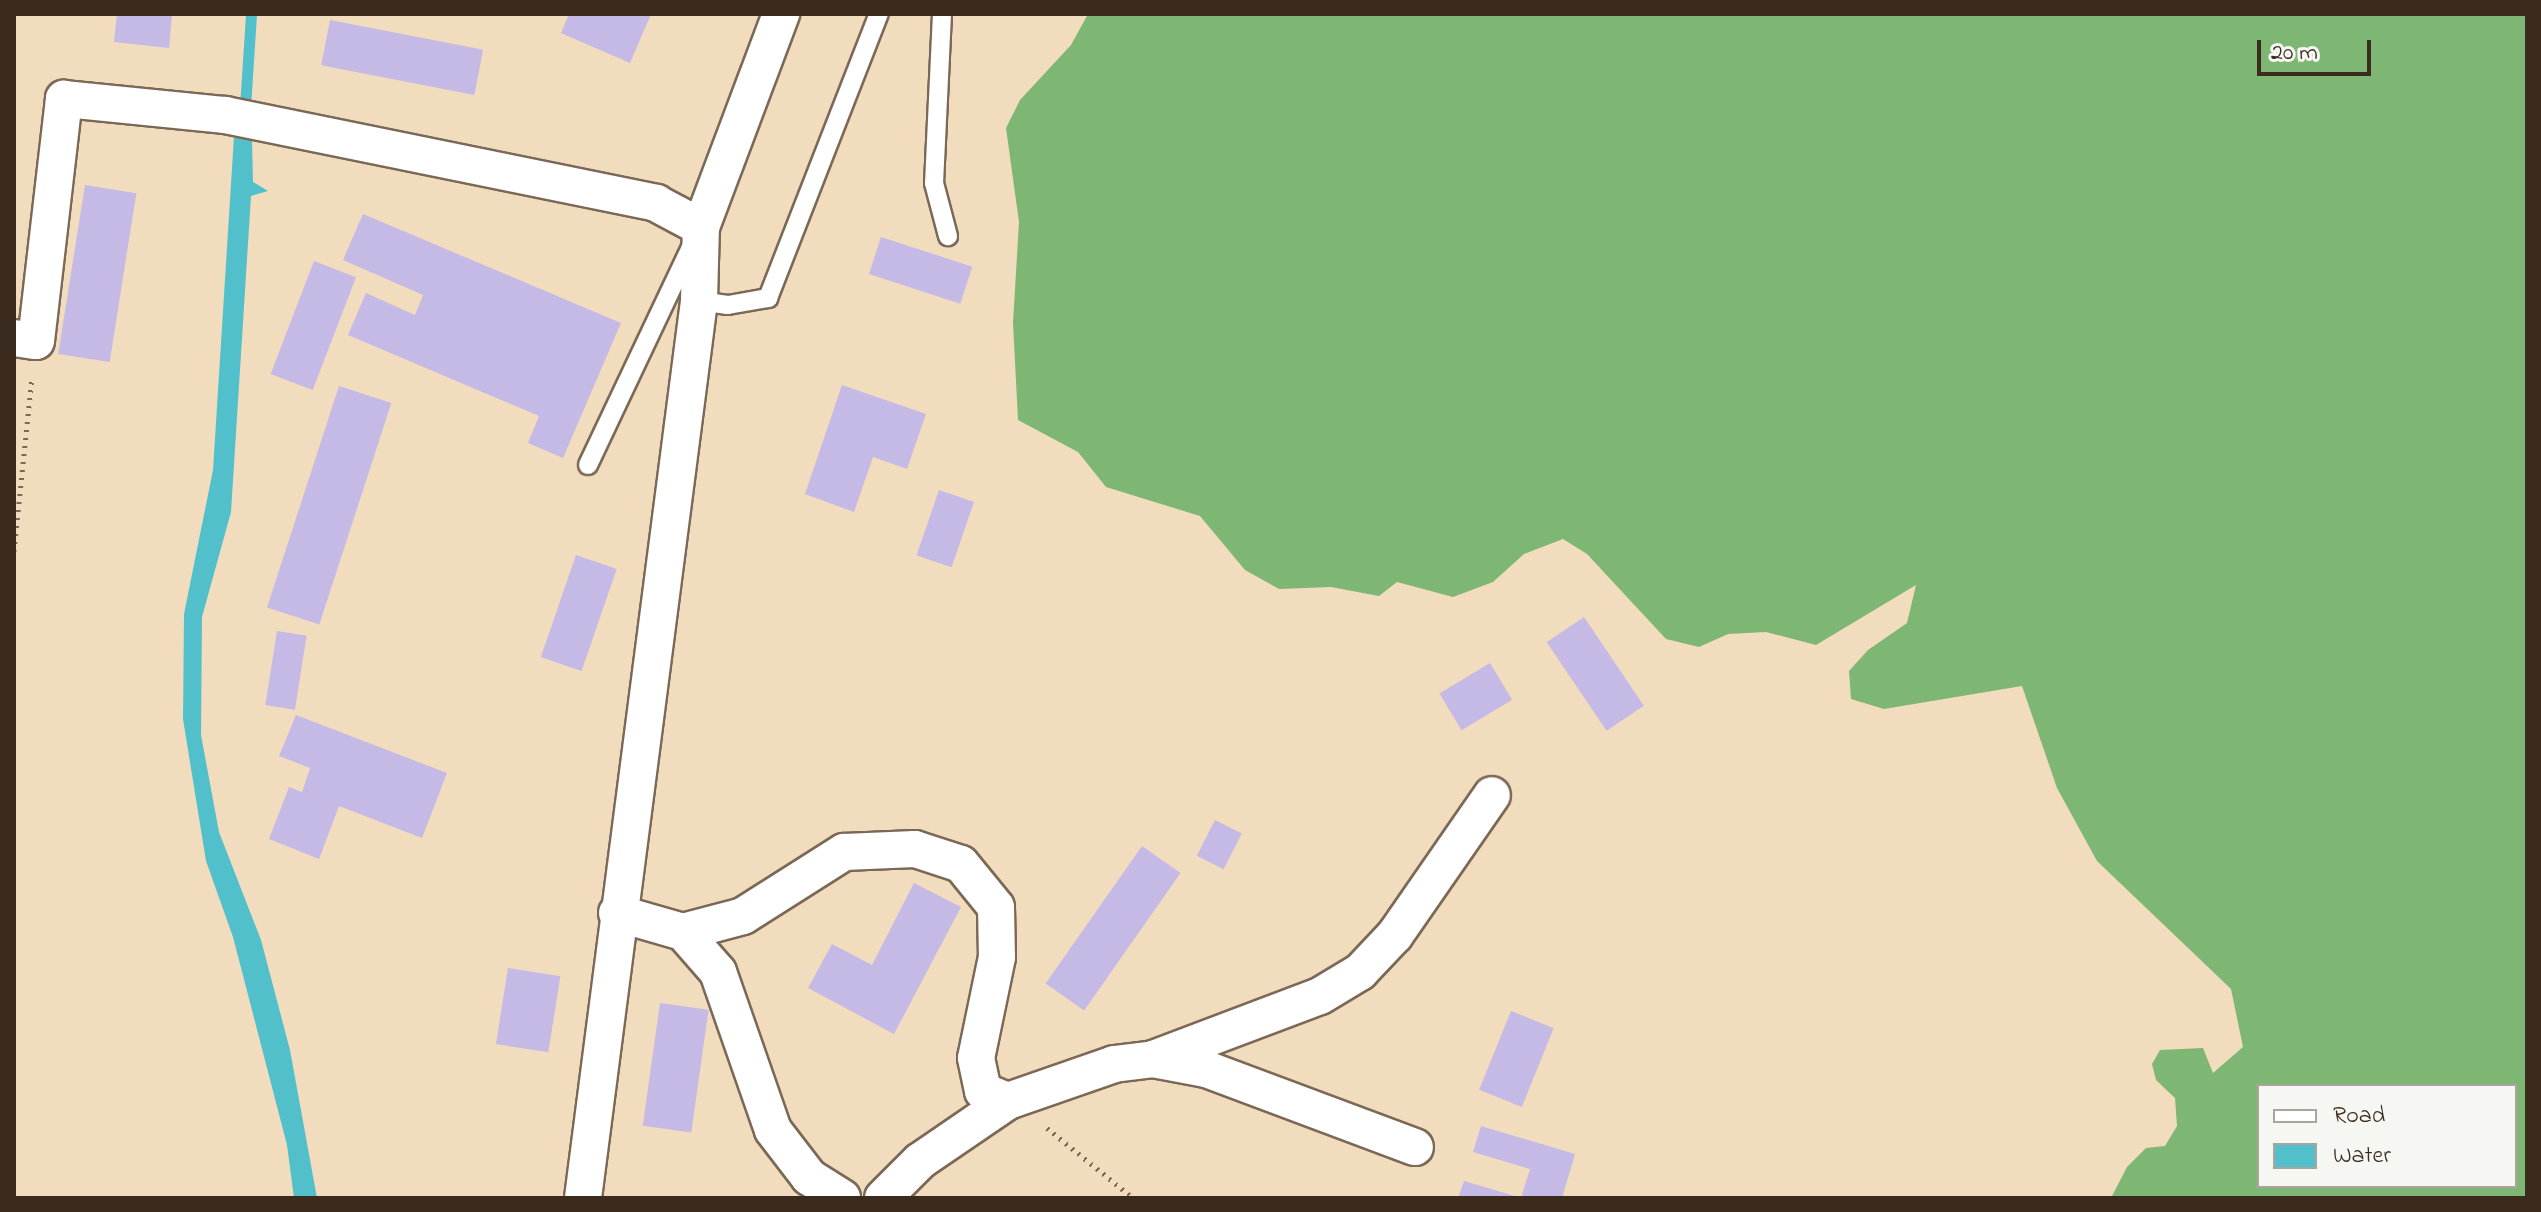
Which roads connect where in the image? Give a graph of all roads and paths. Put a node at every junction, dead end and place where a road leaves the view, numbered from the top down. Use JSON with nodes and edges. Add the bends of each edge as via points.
{"nodes":[{"id":1,"x":781,"y":14,"type":"edge"},
{"id":2,"x":879,"y":14,"type":"edge"},
{"id":3,"x":942,"y":14,"type":"edge"},
{"id":4,"x":701,"y":227,"type":"junction"},
{"id":5,"x":948,"y":236,"type":"dead end"},
{"id":6,"x":699,"y":301,"type":"junction"},
{"id":7,"x":25,"y":340,"type":"edge"},
{"id":8,"x":588,"y":465,"type":"dead end"},
{"id":9,"x":14,"y":551,"type":"edge"},
{"id":10,"x":1492,"y":795,"type":"dead end"},
{"id":11,"x":617,"y":913,"type":"junction"},
{"id":12,"x":683,"y":932,"type":"junction"},
{"id":13,"x":1153,"y":1059,"type":"junction"},
{"id":14,"x":1008,"y":1101,"type":"junction"},
{"id":15,"x":1415,"y":1147,"type":"dead end"},
{"id":16,"x":583,"y":1198,"type":"edge"},
{"id":17,"x":842,"y":1198,"type":"edge"},
{"id":18,"x":883,"y":1198,"type":"edge"},
{"id":19,"x":1133,"y":1198,"type":"edge"}],
"edges":[{"from":1,"to":4,"type":"street"},
{"from":2,"to":6,"type":"lane","via":[[768,298],[728,305]]},
{"from":3,"to":5,"type":"lane","via":[[934,183]]},
{"from":4,"to":6,"type":"street"},
{"from":4,"to":7,"type":"street","via":[[656,203],[239,118],[64,99]]},
{"from":4,"to":8,"type":"lane"},
{"from":6,"to":11,"type":"street"},
{"from":7,"to":9,"type":"path"},
{"from":10,"to":13,"type":"street","via":[[1395,935],[1360,972],[1320,996]]},
{"from":11,"to":12,"type":"street"},
{"from":11,"to":16,"type":"street"},
{"from":12,"to":14,"type":"street","via":[[743,916],[844,852],[915,849],[961,864],[996,907],[997,957],[976,1058],[983,1091]]},
{"from":12,"to":17,"type":"street","via":[[718,972],[773,1130],[809,1177]]},
{"from":13,"to":14,"type":"street","via":[[1114,1064]]},
{"from":13,"to":15,"type":"street","via":[[1206,1069]]},
{"from":14,"to":18,"type":"street","via":[[920,1161]]},
{"from":14,"to":19,"type":"path"}]}
